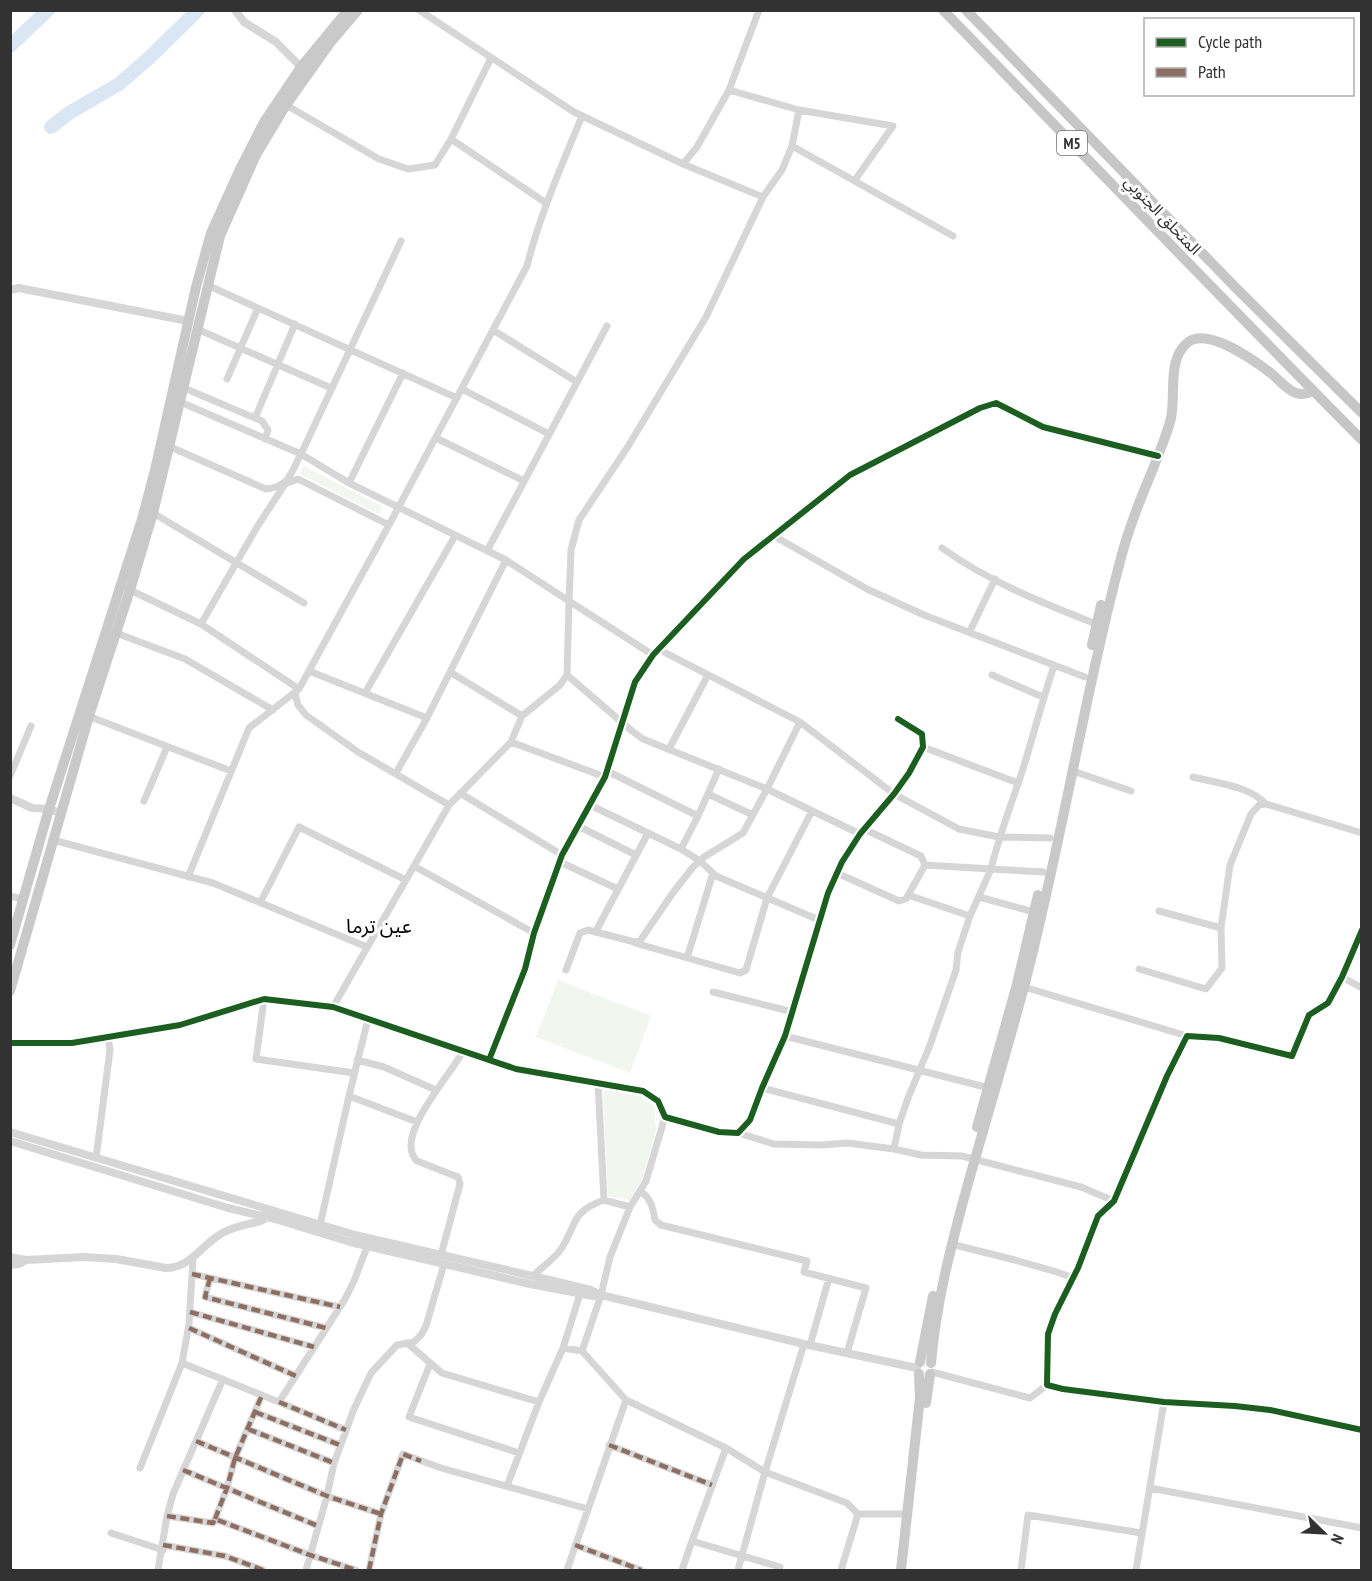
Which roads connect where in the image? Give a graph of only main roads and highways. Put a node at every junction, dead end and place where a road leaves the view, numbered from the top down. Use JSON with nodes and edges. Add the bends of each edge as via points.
{"nodes":[{"id":1,"x":348,"y":10,"type":"edge"},
{"id":2,"x":358,"y":10,"type":"edge"},
{"id":3,"x":943,"y":10,"type":"edge"},
{"id":4,"x":966,"y":10,"type":"edge"},
{"id":5,"x":304,"y":70,"type":"junction"},
{"id":6,"x":1313,"y":391,"type":"junction"},
{"id":7,"x":176,"y":399,"type":"junction"},
{"id":8,"x":1362,"y":413,"type":"edge"},
{"id":9,"x":1362,"y":440,"type":"edge"},
{"id":10,"x":165,"y":445,"type":"junction"},
{"id":11,"x":1154,"y":455,"type":"junction"},
{"id":12,"x":125,"y":588,"type":"junction"},
{"id":13,"x":84,"y":715,"type":"junction"},
{"id":14,"x":10,"y":945,"type":"edge"},
{"id":15,"x":10,"y":991,"type":"edge"},
{"id":16,"x":992,"y":1088,"type":"junction"},
{"id":17,"x":972,"y":1158,"type":"junction"},
{"id":18,"x":931,"y":1319,"type":"junction"},
{"id":19,"x":925,"y":1369,"type":"junction"},
{"id":20,"x":901,"y":1570,"type":"edge"},
{"id":21,"x":907,"y":1570,"type":"edge"}],
"edges":[{"from":1,"to":5,"type":"main road"},
{"from":2,"to":5,"type":"main road"},
{"from":3,"to":6,"type":"highway","name":"المتحلق الجنوبي","number":"M5"},
{"from":4,"to":8,"type":"highway","name":"المتحلق الجنوبي","number":"M5"},
{"from":5,"to":7,"type":"main road","via":[[256,155],[225,222],[184,388]]},
{"from":5,"to":7,"type":"main road","via":[[264,122],[210,238],[188,321]]},
{"from":6,"to":9,"type":"highway","name":"المتحلق الجنوبي","number":"M5"},
{"from":6,"to":11,"type":"main road","via":[[1295,393],[1227,346],[1205,338],[1192,340],[1182,348],[1175,362],[1172,411],[1166,434]]},
{"from":7,"to":10,"type":"main road"},
{"from":10,"to":12,"type":"main road","via":[[141,519]]},
{"from":10,"to":12,"type":"main road","via":[[153,513]]},
{"from":11,"to":16,"type":"main road","via":[[1124,545],[1024,987]]},
{"from":11,"to":16,"type":"main road","via":[[1131,506],[1096,624]]},
{"from":12,"to":13,"type":"main road"},
{"from":12,"to":13,"type":"main road","via":[[116,633]]},
{"from":13,"to":14,"type":"main road","via":[[49,809]]},
{"from":13,"to":15,"type":"main road"},
{"from":16,"to":17,"type":"main road"},
{"from":17,"to":18,"type":"main road"},
{"from":17,"to":18,"type":"main road"},
{"from":18,"to":19,"type":"main road"},
{"from":19,"to":20,"type":"main road"},
{"from":19,"to":21,"type":"main road"}]}
